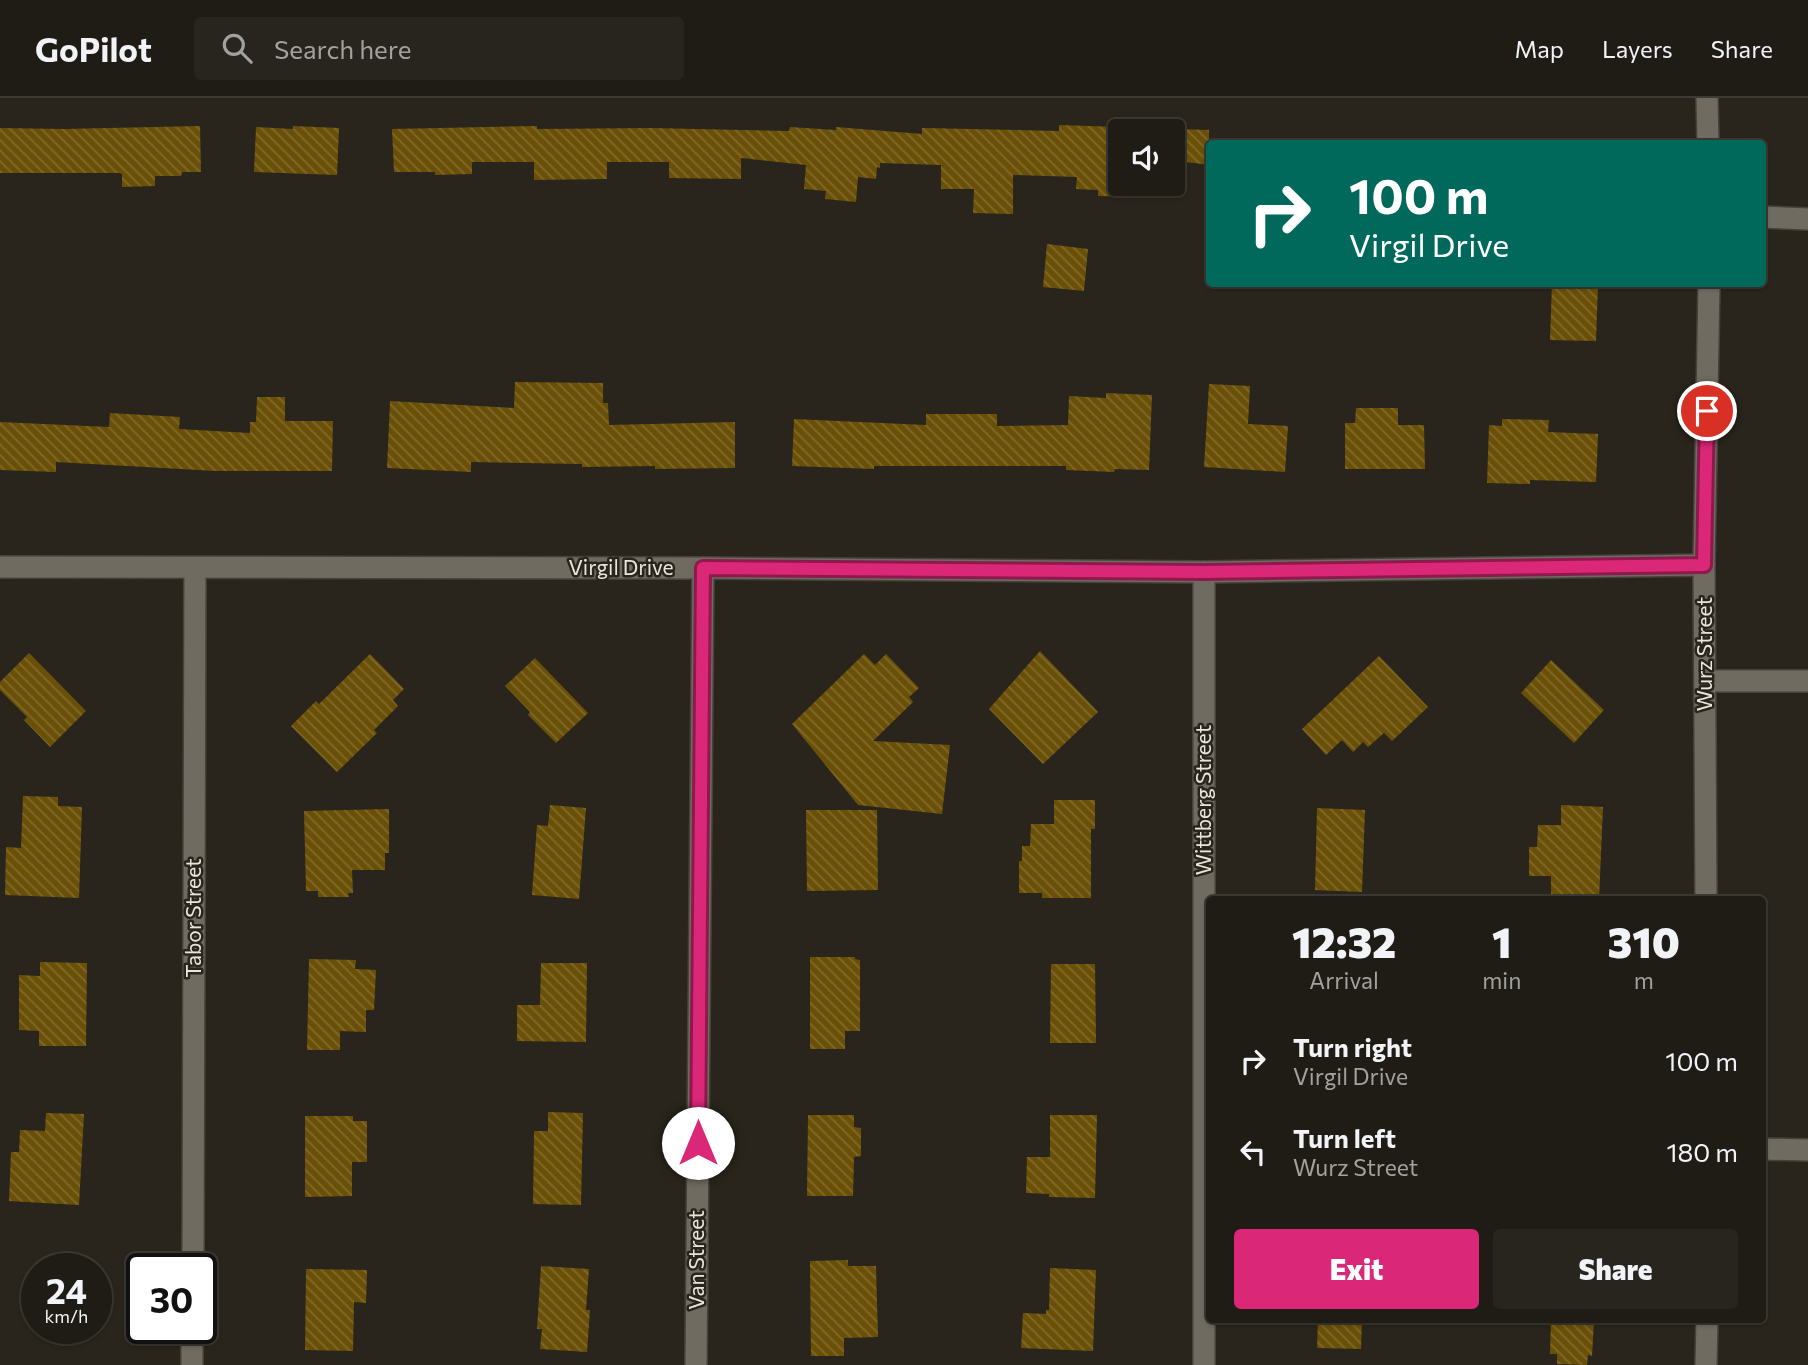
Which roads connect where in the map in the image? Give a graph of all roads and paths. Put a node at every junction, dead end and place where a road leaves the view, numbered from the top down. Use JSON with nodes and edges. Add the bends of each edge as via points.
{"nodes":[{"id":1,"x":1707,"y":98,"type":"edge"},
{"id":2,"x":1708,"y":140,"type":"edge"},
{"id":3,"x":1766,"y":217,"type":"edge"},
{"id":4,"x":1808,"y":219,"type":"edge"},
{"id":5,"x":1709,"y":287,"type":"edge"},
{"id":6,"x":1704,"y":565,"type":"junction"},
{"id":7,"x":0,"y":567,"type":"edge"},
{"id":8,"x":195,"y":568,"type":"junction"},
{"id":9,"x":703,"y":568,"type":"junction"},
{"id":10,"x":1204,"y":572,"type":"junction"},
{"id":11,"x":1705,"y":681,"type":"junction"},
{"id":12,"x":1808,"y":681,"type":"edge"},
{"id":13,"x":1706,"y":896,"type":"edge"},
{"id":14,"x":1766,"y":1149,"type":"edge"},
{"id":15,"x":1808,"y":1150,"type":"edge"},
{"id":16,"x":192,"y":1253,"type":"edge"},
{"id":17,"x":1707,"y":1323,"type":"edge"},
{"id":18,"x":192,"y":1344,"type":"edge"},
{"id":19,"x":192,"y":1365,"type":"edge"},
{"id":20,"x":696,"y":1365,"type":"edge"},
{"id":21,"x":1204,"y":1365,"type":"edge"},
{"id":22,"x":1706,"y":1365,"type":"edge"}],
"edges":[{"from":1,"to":2,"type":"street"},
{"from":3,"to":4,"type":"street"},
{"from":5,"to":6,"type":"street","name":"Wurz Street"},
{"from":6,"to":10,"type":"street","name":"Virgil Drive"},
{"from":6,"to":11,"type":"street","name":"Wurz Street"},
{"from":7,"to":8,"type":"street","name":"Virgil Drive"},
{"from":8,"to":9,"type":"street","name":"Virgil Drive"},
{"from":8,"to":16,"type":"street","name":"Tabor Street"},
{"from":9,"to":10,"type":"street","name":"Virgil Drive"},
{"from":9,"to":20,"type":"street","name":"Van Street"},
{"from":10,"to":21,"type":"street","name":"Wittberg Street"},
{"from":11,"to":12,"type":"street"},
{"from":11,"to":13,"type":"street","name":"Wurz Street"},
{"from":14,"to":15,"type":"street"},
{"from":17,"to":22,"type":"street"},
{"from":18,"to":19,"type":"street"}]}
